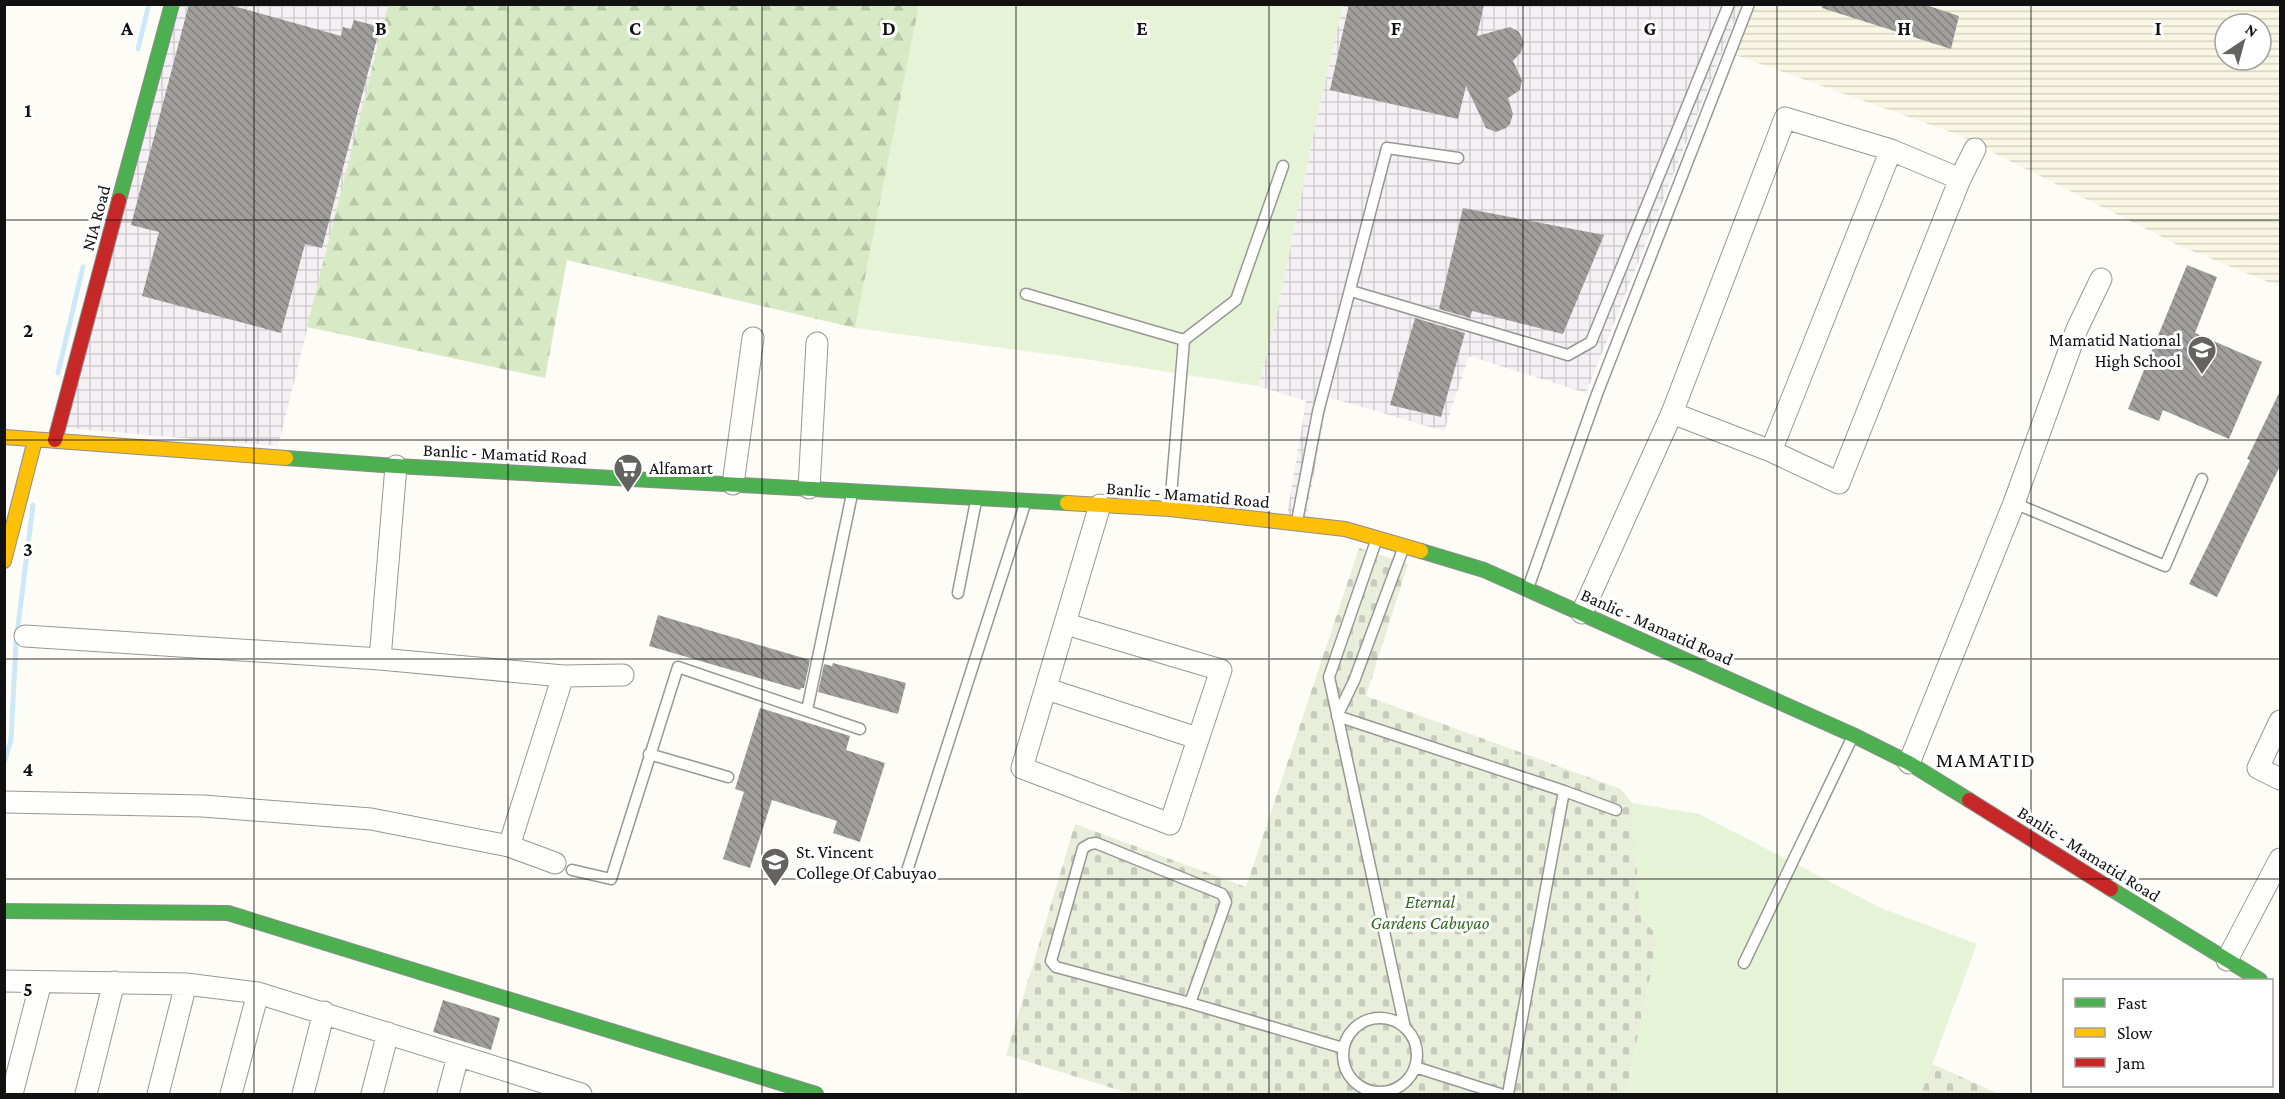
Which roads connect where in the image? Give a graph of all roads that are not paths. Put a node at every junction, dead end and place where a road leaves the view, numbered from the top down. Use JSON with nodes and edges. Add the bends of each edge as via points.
{"nodes":[{"id":1,"x":172,"y":4,"type":"edge"},
{"id":2,"x":1730,"y":4,"type":"edge"},
{"id":3,"x":1749,"y":4,"type":"edge"},
{"id":4,"x":1975,"y":149,"type":"dead end"},
{"id":5,"x":1891,"y":150,"type":"junction"},
{"id":6,"x":1458,"y":158,"type":"dead end"},
{"id":7,"x":1283,"y":166,"type":"dead end"},
{"id":8,"x":1960,"y":179,"type":"junction"},
{"id":9,"x":2101,"y":279,"type":"dead end"},
{"id":10,"x":1351,"y":291,"type":"junction"},
{"id":11,"x":1026,"y":294,"type":"dead end"},
{"id":12,"x":753,"y":338,"type":"dead end"},
{"id":13,"x":1184,"y":340,"type":"junction"},
{"id":14,"x":817,"y":343,"type":"dead end"},
{"id":15,"x":1672,"y":413,"type":"junction"},
{"id":16,"x":4,"y":437,"type":"edge"},
{"id":17,"x":35,"y":440,"type":"junction"},
{"id":18,"x":54,"y":440,"type":"junction"},
{"id":19,"x":1772,"y":452,"type":"junction"},
{"id":20,"x":396,"y":466,"type":"junction"},
{"id":21,"x":2202,"y":479,"type":"dead end"},
{"id":22,"x":733,"y":484,"type":"junction"},
{"id":23,"x":809,"y":488,"type":"junction"},
{"id":24,"x":852,"y":491,"type":"junction"},
{"id":25,"x":977,"y":498,"type":"junction"},
{"id":26,"x":1026,"y":501,"type":"junction"},
{"id":27,"x":2013,"y":503,"type":"junction"},
{"id":28,"x":1100,"y":505,"type":"junction"},
{"id":29,"x":1170,"y":509,"type":"junction"},
{"id":30,"x":1297,"y":524,"type":"junction"},
{"id":31,"x":1376,"y":540,"type":"junction"},
{"id":32,"x":1404,"y":548,"type":"junction"},
{"id":33,"x":4,"y":561,"type":"edge"},
{"id":34,"x":1528,"y":588,"type":"junction"},
{"id":35,"x":958,"y":593,"type":"dead end"},
{"id":36,"x":1582,"y":613,"type":"junction"},
{"id":37,"x":1066,"y":624,"type":"junction"},
{"id":38,"x":25,"y":636,"type":"dead end"},
{"id":39,"x":380,"y":659,"type":"junction"},
{"id":40,"x":623,"y":675,"type":"dead end"},
{"id":41,"x":563,"y":676,"type":"junction"},
{"id":42,"x":1047,"y":689,"type":"junction"},
{"id":43,"x":807,"y":710,"type":"junction"},
{"id":44,"x":1337,"y":716,"type":"junction"},
{"id":45,"x":2280,"y":721,"type":"edge"},
{"id":46,"x":860,"y":729,"type":"dead end"},
{"id":47,"x":1853,"y":735,"type":"junction"},
{"id":48,"x":1197,"y":738,"type":"junction"},
{"id":49,"x":649,"y":754,"type":"junction"},
{"id":50,"x":1909,"y":763,"type":"junction"},
{"id":51,"x":728,"y":777,"type":"dead end"},
{"id":52,"x":2280,"y":779,"type":"edge"},
{"id":53,"x":1564,"y":791,"type":"junction"},
{"id":54,"x":4,"y":802,"type":"edge"},
{"id":55,"x":1616,"y":810,"type":"dead end"},
{"id":56,"x":509,"y":846,"type":"junction"},
{"id":57,"x":2280,"y":859,"type":"edge"},
{"id":58,"x":563,"y":866,"type":"joint"},
{"id":59,"x":907,"y":871,"type":"dead end"},
{"id":60,"x":4,"y":910,"type":"edge"},
{"id":61,"x":2227,"y":960,"type":"junction"},
{"id":62,"x":1744,"y":963,"type":"dead end"},
{"id":63,"x":2257,"y":979,"type":"edge"},
{"id":64,"x":4,"y":981,"type":"edge"},
{"id":65,"x":41,"y":982,"type":"junction"},
{"id":66,"x":114,"y":982,"type":"junction"},
{"id":67,"x":186,"y":984,"type":"junction"},
{"id":68,"x":258,"y":993,"type":"junction"},
{"id":69,"x":1190,"y":1003,"type":"junction"},
{"id":70,"x":324,"y":1012,"type":"junction"},
{"id":71,"x":1405,"y":1028,"type":"junction"},
{"id":72,"x":388,"y":1034,"type":"junction"},
{"id":73,"x":1343,"y":1048,"type":"junction"},
{"id":74,"x":458,"y":1056,"type":"junction"},
{"id":75,"x":1415,"y":1067,"type":"junction"},
{"id":76,"x":523,"y":1085,"type":"edge"},
{"id":77,"x":12,"y":1095,"type":"edge"},
{"id":78,"x":86,"y":1095,"type":"edge"},
{"id":79,"x":158,"y":1095,"type":"edge"},
{"id":80,"x":231,"y":1095,"type":"edge"},
{"id":81,"x":303,"y":1095,"type":"edge"},
{"id":82,"x":372,"y":1095,"type":"edge"},
{"id":83,"x":448,"y":1095,"type":"edge"},
{"id":84,"x":581,"y":1095,"type":"edge"},
{"id":85,"x":816,"y":1095,"type":"edge"},
{"id":86,"x":1500,"y":1095,"type":"edge"},
{"id":87,"x":1508,"y":1095,"type":"edge"}],
"edges":[{"from":1,"to":18,"type":"main road","name":"NIA Road"},
{"from":2,"to":10,"type":"lane","via":[[1591,342],[1568,355]]},
{"from":3,"to":34,"type":"lane","via":[[1597,394]]},
{"from":4,"to":8,"type":"street"},
{"from":5,"to":8,"type":"street"},
{"from":5,"to":15,"type":"street","via":[[1785,118]]},
{"from":5,"to":19,"type":"street"},
{"from":6,"to":10,"type":"lane","via":[[1387,148]]},
{"from":7,"to":13,"type":"lane","via":[[1236,300]]},
{"from":8,"to":19,"type":"street","via":[[1839,483]]},
{"from":9,"to":27,"type":"street","via":[[2077,329]]},
{"from":10,"to":30,"type":"lane","via":[[1318,412]]},
{"from":11,"to":13,"type":"lane"},
{"from":12,"to":22,"type":"street"},
{"from":13,"to":29,"type":"lane"},
{"from":14,"to":23,"type":"street"},
{"from":15,"to":19,"type":"street"},
{"from":15,"to":36,"type":"street"},
{"from":16,"to":17,"type":"main road","name":"Banlic - Mamatid Road"},
{"from":17,"to":18,"type":"main road","name":"Banlic - Mamatid Road"},
{"from":17,"to":33,"type":"main road"},
{"from":18,"to":20,"type":"main road","name":"Banlic - Mamatid Road"},
{"from":20,"to":22,"type":"main road","name":"Banlic - Mamatid Road"},
{"from":20,"to":39,"type":"street"},
{"from":21,"to":27,"type":"lane","via":[[2165,566]]},
{"from":22,"to":23,"type":"main road","name":"Banlic - Mamatid Road"},
{"from":23,"to":24,"type":"main road","name":"Banlic - Mamatid Road"},
{"from":24,"to":25,"type":"main road","name":"Banlic - Mamatid Road"},
{"from":24,"to":43,"type":"lane"},
{"from":25,"to":26,"type":"main road","name":"Banlic - Mamatid Road"},
{"from":25,"to":35,"type":"lane"},
{"from":26,"to":28,"type":"main road","name":"Banlic - Mamatid Road"},
{"from":26,"to":59,"type":"lane"},
{"from":27,"to":50,"type":"street"},
{"from":28,"to":29,"type":"main road","name":"Banlic - Mamatid Road"},
{"from":28,"to":37,"type":"street"},
{"from":29,"to":30,"type":"main road","name":"Banlic - Mamatid Road"},
{"from":30,"to":31,"type":"main road","name":"Banlic - Mamatid Road","via":[[1345,530]]},
{"from":31,"to":32,"type":"main road","name":"Banlic - Mamatid Road"},
{"from":31,"to":44,"type":"lane","via":[[1329,677]]},
{"from":32,"to":34,"type":"main road","name":"Banlic - Mamatid Road","via":[[1484,570]]},
{"from":32,"to":44,"type":"lane"},
{"from":34,"to":36,"type":"main road","name":"Banlic - Mamatid Road"},
{"from":36,"to":47,"type":"main road","name":"Banlic - Mamatid Road"},
{"from":37,"to":42,"type":"street"},
{"from":37,"to":48,"type":"street","via":[[1221,670]]},
{"from":38,"to":39,"type":"street"},
{"from":39,"to":41,"type":"street"},
{"from":40,"to":41,"type":"street"},
{"from":41,"to":56,"type":"street"},
{"from":42,"to":48,"type":"street"},
{"from":42,"to":48,"type":"street","via":[[1022,768],[1170,824]]},
{"from":43,"to":46,"type":"lane"},
{"from":43,"to":49,"type":"lane","via":[[678,666]]},
{"from":44,"to":53,"type":"lane"},
{"from":44,"to":71,"type":"lane"},
{"from":45,"to":52,"type":"street","via":[[2258,768]]},
{"from":47,"to":50,"type":"main road","name":"Banlic - Mamatid Road"},
{"from":47,"to":62,"type":"lane"},
{"from":49,"to":51,"type":"lane"},
{"from":49,"to":58,"type":"lane","via":[[611,879]]},
{"from":50,"to":61,"type":"main road","name":"Banlic - Mamatid Road"},
{"from":53,"to":55,"type":"lane"},
{"from":53,"to":87,"type":"lane"},
{"from":54,"to":56,"type":"street","via":[[203,806],[371,819]]},
{"from":56,"to":58,"type":"street"},
{"from":57,"to":61,"type":"street"},
{"from":60,"to":85,"type":"main road","via":[[228,914]]},
{"from":61,"to":63,"type":"main road","name":"Banlic - Mamatid Road"},
{"from":64,"to":65,"type":"street"},
{"from":65,"to":66,"type":"street"},
{"from":65,"to":77,"type":"street"},
{"from":66,"to":67,"type":"street"},
{"from":66,"to":78,"type":"street"},
{"from":67,"to":68,"type":"street"},
{"from":67,"to":79,"type":"street"},
{"from":68,"to":70,"type":"street"},
{"from":68,"to":80,"type":"street"},
{"from":69,"to":69,"type":"lane","via":[[1226,902],[1224,897],[1090,843],[1083,848],[1051,962],[1063,970]]},
{"from":69,"to":73,"type":"lane"},
{"from":70,"to":72,"type":"street"},
{"from":70,"to":81,"type":"street"},
{"from":71,"to":73,"type":"lane","via":[[1387,1019],[1368,1020],[1352,1030]]},
{"from":71,"to":75,"type":"lane","via":[[1416,1046]]},
{"from":72,"to":74,"type":"street"},
{"from":72,"to":82,"type":"street"},
{"from":73,"to":75,"type":"lane","via":[[1347,1074],[1368,1091],[1395,1090]]},
{"from":74,"to":76,"type":"street"},
{"from":74,"to":83,"type":"street"},
{"from":75,"to":86,"type":"lane"},
{"from":76,"to":84,"type":"street"}]}
